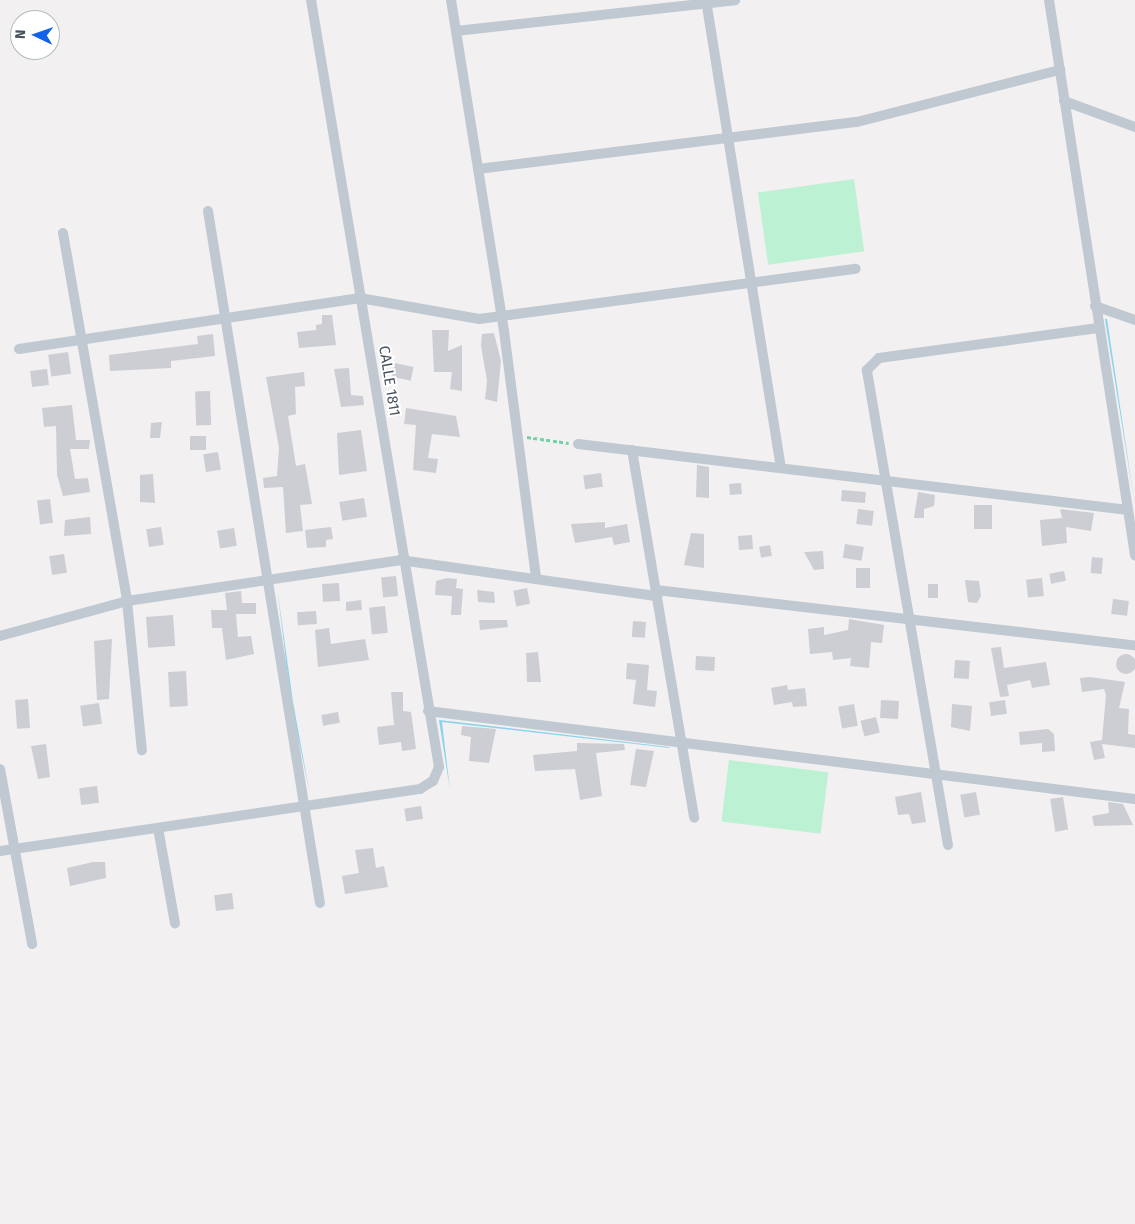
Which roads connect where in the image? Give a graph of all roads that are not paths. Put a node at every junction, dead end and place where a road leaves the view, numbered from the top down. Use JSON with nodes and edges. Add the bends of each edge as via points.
{"nodes":[{"id":1,"x":311,"y":0,"type":"edge"},
{"id":2,"x":451,"y":0,"type":"edge"},
{"id":3,"x":735,"y":0,"type":"edge"},
{"id":4,"x":1049,"y":0,"type":"edge"},
{"id":5,"x":707,"y":2,"type":"edge"},
{"id":6,"x":456,"y":30,"type":"junction"},
{"id":7,"x":1060,"y":70,"type":"junction"},
{"id":8,"x":1064,"y":101,"type":"junction"},
{"id":9,"x":1135,"y":127,"type":"edge"},
{"id":10,"x":729,"y":140,"type":"junction"},
{"id":11,"x":478,"y":169,"type":"junction"},
{"id":12,"x":208,"y":211,"type":"dead end"},
{"id":13,"x":63,"y":233,"type":"dead end"},
{"id":14,"x":856,"y":269,"type":"dead end"},
{"id":15,"x":752,"y":282,"type":"junction"},
{"id":16,"x":360,"y":298,"type":"junction"},
{"id":17,"x":1095,"y":306,"type":"junction"},
{"id":18,"x":502,"y":316,"type":"junction"},
{"id":19,"x":225,"y":318,"type":"junction"},
{"id":20,"x":1135,"y":320,"type":"edge"},
{"id":21,"x":1098,"y":328,"type":"junction"},
{"id":22,"x":82,"y":339,"type":"junction"},
{"id":23,"x":19,"y":348,"type":"dead end"},
{"id":24,"x":578,"y":444,"type":"road end"},
{"id":25,"x":632,"y":450,"type":"junction"},
{"id":26,"x":781,"y":468,"type":"junction"},
{"id":27,"x":885,"y":480,"type":"junction"},
{"id":28,"x":1128,"y":510,"type":"junction"},
{"id":29,"x":1135,"y":555,"type":"edge"},
{"id":30,"x":403,"y":560,"type":"junction"},
{"id":31,"x":536,"y":579,"type":"junction"},
{"id":32,"x":265,"y":580,"type":"junction"},
{"id":33,"x":656,"y":593,"type":"junction"},
{"id":34,"x":127,"y":602,"type":"junction"},
{"id":35,"x":909,"y":619,"type":"junction"},
{"id":36,"x":0,"y":636,"type":"edge"},
{"id":37,"x":1135,"y":645,"type":"edge"},
{"id":38,"x":428,"y":711,"type":"junction"},
{"id":39,"x":681,"y":741,"type":"junction"},
{"id":40,"x":142,"y":750,"type":"dead end"},
{"id":41,"x":0,"y":769,"type":"edge"},
{"id":42,"x":936,"y":773,"type":"junction"},
{"id":43,"x":1135,"y":799,"type":"edge"},
{"id":44,"x":304,"y":804,"type":"junction"},
{"id":45,"x":694,"y":818,"type":"dead end"},
{"id":46,"x":158,"y":828,"type":"junction"},
{"id":47,"x":948,"y":846,"type":"dead end"},
{"id":48,"x":16,"y":849,"type":"junction"},
{"id":49,"x":0,"y":851,"type":"edge"},
{"id":50,"x":320,"y":903,"type":"dead end"},
{"id":51,"x":175,"y":924,"type":"dead end"},
{"id":52,"x":32,"y":944,"type":"dead end"}],
"edges":[{"from":1,"to":16,"type":"street","name":"CALLE 1811"},
{"from":2,"to":6,"type":"street"},
{"from":3,"to":5,"type":"street"},
{"from":4,"to":7,"type":"street"},
{"from":5,"to":6,"type":"street"},
{"from":5,"to":10,"type":"street"},
{"from":6,"to":11,"type":"street"},
{"from":7,"to":8,"type":"street"},
{"from":7,"to":10,"type":"street","via":[[857,122]]},
{"from":8,"to":9,"type":"street"},
{"from":8,"to":17,"type":"street"},
{"from":10,"to":11,"type":"street"},
{"from":10,"to":15,"type":"street"},
{"from":11,"to":18,"type":"street"},
{"from":12,"to":19,"type":"street"},
{"from":13,"to":22,"type":"street"},
{"from":14,"to":15,"type":"street"},
{"from":15,"to":18,"type":"street"},
{"from":15,"to":26,"type":"street"},
{"from":16,"to":18,"type":"street","via":[[466,318]]},
{"from":16,"to":19,"type":"street"},
{"from":16,"to":30,"type":"street","name":"CALLE 1811"},
{"from":17,"to":20,"type":"street"},
{"from":17,"to":21,"type":"street"},
{"from":18,"to":31,"type":"street"},
{"from":19,"to":22,"type":"street"},
{"from":19,"to":32,"type":"street"},
{"from":21,"to":27,"type":"street","via":[[870,362],[867,370]]},
{"from":21,"to":28,"type":"street"},
{"from":22,"to":23,"type":"street"},
{"from":22,"to":34,"type":"street"},
{"from":24,"to":25,"type":"street"},
{"from":25,"to":26,"type":"street"},
{"from":25,"to":33,"type":"street"},
{"from":26,"to":27,"type":"street"},
{"from":27,"to":28,"type":"street"},
{"from":27,"to":35,"type":"street"},
{"from":28,"to":29,"type":"street"},
{"from":30,"to":31,"type":"street"},
{"from":30,"to":32,"type":"street"},
{"from":30,"to":38,"type":"street","name":"CALLE 1811"},
{"from":31,"to":33,"type":"street"},
{"from":32,"to":34,"type":"street"},
{"from":32,"to":44,"type":"street"},
{"from":33,"to":35,"type":"street"},
{"from":33,"to":39,"type":"street"},
{"from":34,"to":36,"type":"street"},
{"from":34,"to":40,"type":"street"},
{"from":35,"to":37,"type":"street"},
{"from":35,"to":42,"type":"street"},
{"from":38,"to":39,"type":"street"},
{"from":38,"to":44,"type":"street","name":"CALLE 1811","via":[[439,767],[433,780],[420,789]]},
{"from":39,"to":42,"type":"street"},
{"from":39,"to":45,"type":"street"},
{"from":41,"to":48,"type":"street"},
{"from":42,"to":43,"type":"street"},
{"from":42,"to":47,"type":"street"},
{"from":44,"to":46,"type":"street"},
{"from":44,"to":50,"type":"street"},
{"from":46,"to":48,"type":"street"},
{"from":46,"to":51,"type":"street"},
{"from":48,"to":49,"type":"street"},
{"from":48,"to":52,"type":"street"}]}
